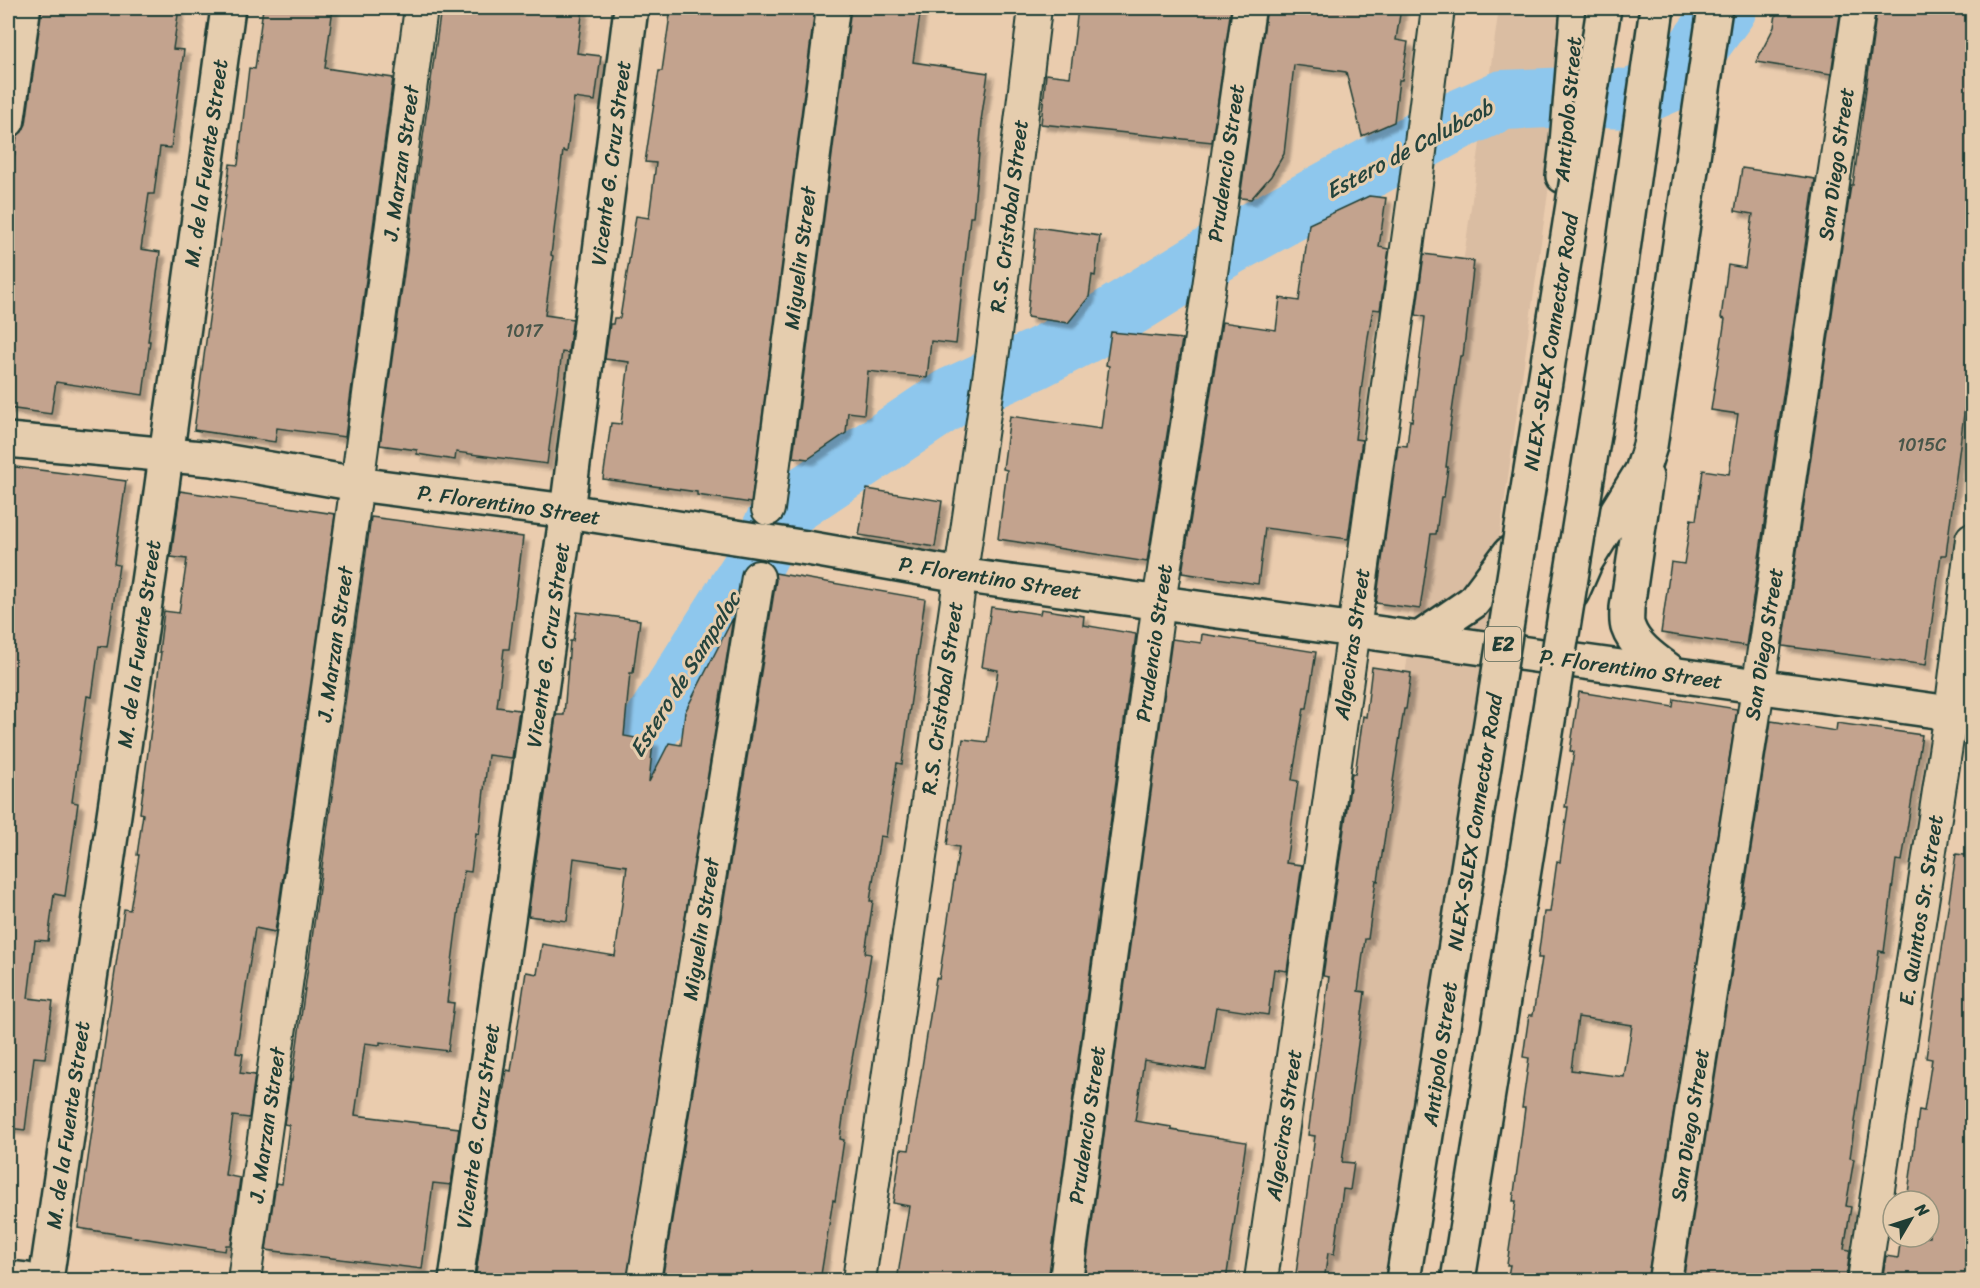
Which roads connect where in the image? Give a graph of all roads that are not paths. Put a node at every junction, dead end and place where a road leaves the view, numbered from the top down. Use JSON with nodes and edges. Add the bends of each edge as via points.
{"nodes":[{"id":1,"x":24,"y":8,"type":"edge"},
{"id":2,"x":228,"y":8,"type":"edge"},
{"id":3,"x":422,"y":8,"type":"edge"},
{"id":4,"x":631,"y":8,"type":"edge"},
{"id":5,"x":833,"y":8,"type":"edge"},
{"id":6,"x":1035,"y":8,"type":"edge"},
{"id":7,"x":1248,"y":8,"type":"edge"},
{"id":8,"x":1438,"y":8,"type":"edge"},
{"id":9,"x":1578,"y":8,"type":"edge"},
{"id":10,"x":1604,"y":8,"type":"edge"},
{"id":11,"x":1657,"y":8,"type":"edge"},
{"id":12,"x":1715,"y":8,"type":"edge"},
{"id":13,"x":1859,"y":8,"type":"edge"},
{"id":14,"x":8,"y":121,"type":"edge"},
{"id":15,"x":8,"y":440,"type":"edge"},
{"id":16,"x":1650,"y":446,"type":"junction"},
{"id":17,"x":166,"y":453,"type":"junction"},
{"id":18,"x":357,"y":484,"type":"junction"},
{"id":19,"x":768,"y":509,"type":"dead end"},
{"id":20,"x":567,"y":511,"type":"junction"},
{"id":21,"x":1972,"y":538,"type":"edge"},
{"id":22,"x":1510,"y":553,"type":"junction"},
{"id":23,"x":960,"y":575,"type":"junction"},
{"id":24,"x":758,"y":577,"type":"dead end"},
{"id":25,"x":1159,"y":602,"type":"junction"},
{"id":26,"x":1354,"y":630,"type":"junction"},
{"id":27,"x":1419,"y":639,"type":"junction"},
{"id":28,"x":1497,"y":650,"type":"junction"},
{"id":29,"x":1556,"y":658,"type":"junction"},
{"id":30,"x":1675,"y":675,"type":"junction"},
{"id":31,"x":1758,"y":687,"type":"junction"},
{"id":32,"x":1962,"y":715,"type":"edge"},
{"id":33,"x":8,"y":1278,"type":"edge"},
{"id":34,"x":26,"y":1281,"type":"edge"},
{"id":35,"x":46,"y":1281,"type":"edge"},
{"id":36,"x":244,"y":1281,"type":"edge"},
{"id":37,"x":456,"y":1281,"type":"edge"},
{"id":38,"x":644,"y":1281,"type":"edge"},
{"id":39,"x":859,"y":1281,"type":"edge"},
{"id":40,"x":1066,"y":1281,"type":"edge"},
{"id":41,"x":1262,"y":1281,"type":"edge"},
{"id":42,"x":1403,"y":1281,"type":"edge"},
{"id":43,"x":1409,"y":1281,"type":"edge"},
{"id":44,"x":1458,"y":1281,"type":"edge"},
{"id":45,"x":1471,"y":1281,"type":"edge"},
{"id":46,"x":1665,"y":1281,"type":"edge"},
{"id":47,"x":1864,"y":1281,"type":"edge"}],
"edges":[{"from":1,"to":14,"type":"street"},
{"from":2,"to":17,"type":"main road","name":"M. de la Fuente Street"},
{"from":3,"to":18,"type":"street","name":"J. Marzan Street"},
{"from":4,"to":20,"type":"main road","name":"Vicente G. Cruz Street"},
{"from":5,"to":19,"type":"street","name":"Miguelin Street"},
{"from":6,"to":23,"type":"street","name":"R.S. Cristobal Street","via":[[993,351]]},
{"from":7,"to":25,"type":"street","name":"Prudencio Street"},
{"from":8,"to":26,"type":"street","name":"Algeciras Street"},
{"from":9,"to":22,"type":"main road","name":"Antipolo Street","via":[[1567,143]]},
{"from":10,"to":42,"type":"main road","name":"NLEX-SLEX Connector Road","number":"E2","bridge":true},
{"from":11,"to":44,"type":"main road","bridge":true,"via":[[1617,292]]},
{"from":12,"to":16,"type":"main road"},
{"from":13,"to":31,"type":"street","name":"San Diego Street"},
{"from":15,"to":17,"type":"main road","name":"P. Florentino Street"},
{"from":16,"to":29,"type":"main road","via":[[1642,471],[1576,582]]},
{"from":16,"to":30,"type":"main road","via":[[1627,626],[1637,643]]},
{"from":17,"to":18,"type":"main road","name":"P. Florentino Street"},
{"from":17,"to":35,"type":"main road","name":"M. de la Fuente Street"},
{"from":18,"to":20,"type":"main road","name":"P. Florentino Street"},
{"from":18,"to":36,"type":"street","name":"J. Marzan Street"},
{"from":20,"to":23,"type":"main road","name":"P. Florentino Street"},
{"from":20,"to":37,"type":"main road","name":"Vicente G. Cruz Street"},
{"from":21,"to":32,"type":"street","name":"E. Quintos Sr. Street"},
{"from":22,"to":27,"type":"main road","via":[[1473,602]]},
{"from":22,"to":28,"type":"main road","name":"Antipolo Street"},
{"from":23,"to":25,"type":"main road","name":"P. Florentino Street"},
{"from":23,"to":39,"type":"street","name":"R.S. Cristobal Street"},
{"from":24,"to":38,"type":"street","name":"Miguelin Street"},
{"from":25,"to":26,"type":"main road","name":"P. Florentino Street"},
{"from":25,"to":40,"type":"street","name":"Prudencio Street"},
{"from":26,"to":27,"type":"main road","name":"P. Florentino Street"},
{"from":26,"to":41,"type":"street","name":"Algeciras Street"},
{"from":27,"to":28,"type":"main road","name":"P. Florentino Street"},
{"from":28,"to":29,"type":"main road","name":"P. Florentino Street"},
{"from":28,"to":43,"type":"main road","name":"Antipolo Street"},
{"from":29,"to":30,"type":"main road","name":"P. Florentino Street"},
{"from":29,"to":45,"type":"main road"},
{"from":30,"to":31,"type":"main road","name":"P. Florentino Street"},
{"from":31,"to":32,"type":"main road","name":"P. Florentino Street"},
{"from":31,"to":46,"type":"street","name":"San Diego Street"},
{"from":32,"to":47,"type":"street","name":"E. Quintos Sr. Street"},
{"from":33,"to":34,"type":"main road"}]}
